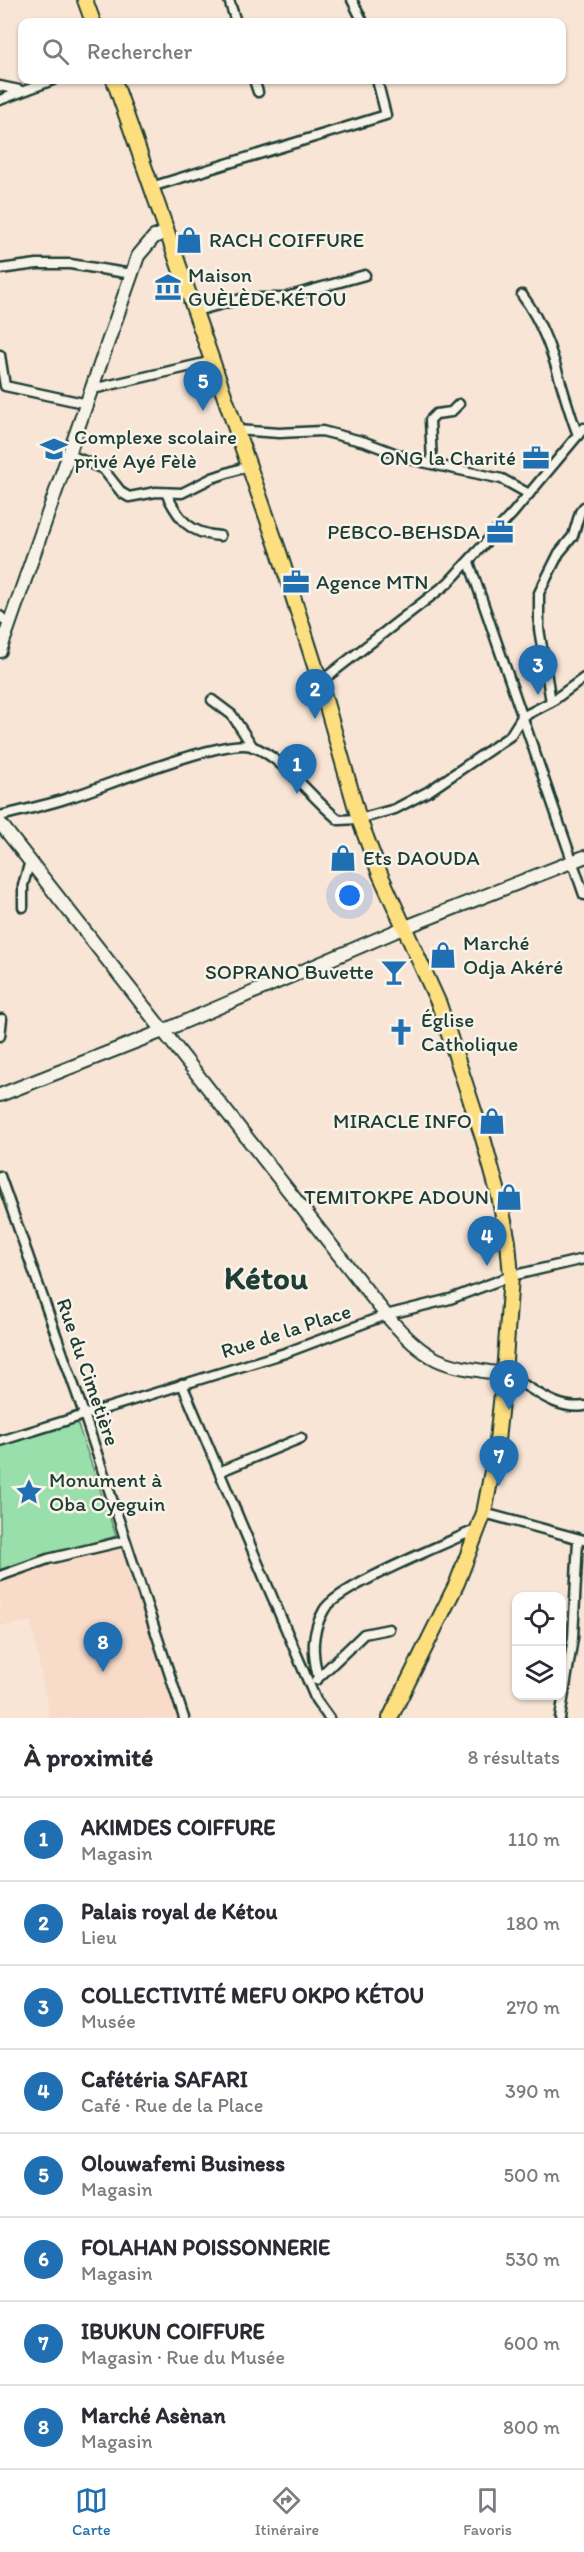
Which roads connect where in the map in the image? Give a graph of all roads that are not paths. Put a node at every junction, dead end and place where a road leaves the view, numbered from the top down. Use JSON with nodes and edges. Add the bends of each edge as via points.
{"nodes":[{"id":1,"x":85,"y":0,"type":"edge"},
{"id":2,"x":229,"y":0,"type":"edge"},
{"id":3,"x":352,"y":0,"type":"edge"},
{"id":4,"x":92,"y":18,"type":"edge"},
{"id":5,"x":235,"y":18,"type":"edge"},
{"id":6,"x":361,"y":18,"type":"edge"},
{"id":7,"x":39,"y":84,"type":"edge"},
{"id":8,"x":115,"y":84,"type":"edge"},
{"id":9,"x":255,"y":84,"type":"edge"},
{"id":10,"x":378,"y":84,"type":"edge"},
{"id":11,"x":0,"y":86,"type":"edge"},
{"id":12,"x":19,"y":90,"type":"junction"},
{"id":13,"x":258,"y":92,"type":"dead end"},
{"id":14,"x":0,"y":100,"type":"edge"},
{"id":15,"x":151,"y":188,"type":"junction"},
{"id":16,"x":167,"y":232,"type":"junction"},
{"id":17,"x":0,"y":270,"type":"edge"},
{"id":18,"x":132,"y":274,"type":"junction"},
{"id":19,"x":366,"y":275,"type":"dead end"},
{"id":20,"x":522,"y":295,"type":"dead end"},
{"id":21,"x":196,"y":311,"type":"junction"},
{"id":22,"x":0,"y":355,"type":"edge"},
{"id":23,"x":213,"y":361,"type":"junction"},
{"id":24,"x":3,"y":385,"type":"edge"},
{"id":25,"x":93,"y":389,"type":"junction"},
{"id":26,"x":88,"y":404,"type":"junction"},
{"id":27,"x":459,"y":404,"type":"dead end"},
{"id":28,"x":236,"y":430,"type":"junction"},
{"id":29,"x":581,"y":431,"type":"edge"},
{"id":30,"x":70,"y":455,"type":"junction"},
{"id":31,"x":432,"y":464,"type":"junction"},
{"id":32,"x":248,"y":466,"type":"junction"},
{"id":33,"x":166,"y":493,"type":"junction"},
{"id":34,"x":529,"y":494,"type":"junction"},
{"id":35,"x":584,"y":507,"type":"edge"},
{"id":36,"x":220,"y":536,"type":"dead end"},
{"id":37,"x":469,"y":562,"type":"junction"},
{"id":38,"x":4,"y":620,"type":"edge"},
{"id":39,"x":0,"y":651,"type":"edge"},
{"id":40,"x":584,"y":678,"type":"edge"},
{"id":41,"x":321,"y":682,"type":"junction"},
{"id":42,"x":212,"y":700,"type":"dead end"},
{"id":43,"x":551,"y":702,"type":"junction"},
{"id":44,"x":522,"y":717,"type":"junction"},
{"id":45,"x":527,"y":731,"type":"junction"},
{"id":46,"x":510,"y":736,"type":"junction"},
{"id":47,"x":253,"y":747,"type":"junction"},
{"id":48,"x":0,"y":816,"type":"edge"},
{"id":49,"x":359,"y":819,"type":"junction"},
{"id":50,"x":0,"y":823,"type":"edge"},
{"id":51,"x":578,"y":860,"type":"edge"},
{"id":52,"x":30,"y":861,"type":"junction"},
{"id":53,"x":584,"y":895,"type":"edge"},
{"id":54,"x":23,"y":907,"type":"dead end"},
{"id":55,"x":403,"y":928,"type":"junction"},
{"id":56,"x":2,"y":1019,"type":"dead end"},
{"id":57,"x":163,"y":1031,"type":"junction"},
{"id":58,"x":0,"y":1036,"type":"edge"},
{"id":59,"x":0,"y":1095,"type":"edge"},
{"id":60,"x":0,"y":1176,"type":"edge"},
{"id":61,"x":584,"y":1259,"type":"edge"},
{"id":62,"x":511,"y":1276,"type":"junction"},
{"id":63,"x":386,"y":1316,"type":"junction"},
{"id":64,"x":504,"y":1374,"type":"junction"},
{"id":65,"x":183,"y":1384,"type":"junction"},
{"id":66,"x":584,"y":1406,"type":"edge"},
{"id":67,"x":84,"y":1414,"type":"junction"},
{"id":68,"x":301,"y":1438,"type":"dead end"},
{"id":69,"x":0,"y":1441,"type":"edge"},
{"id":70,"x":221,"y":1471,"type":"junction"},
{"id":71,"x":484,"y":1513,"type":"junction"},
{"id":72,"x":479,"y":1528,"type":"junction"},
{"id":73,"x":581,"y":1540,"type":"edge"},
{"id":74,"x":124,"y":1542,"type":"junction"},
{"id":75,"x":581,"y":1556,"type":"edge"},
{"id":76,"x":0,"y":1576,"type":"edge"},
{"id":77,"x":389,"y":1629,"type":"dead end"},
{"id":78,"x":318,"y":1677,"type":"junction"},
{"id":79,"x":311,"y":1687,"type":"junction"},
{"id":80,"x":184,"y":1718,"type":"edge"},
{"id":81,"x":329,"y":1718,"type":"edge"},
{"id":82,"x":390,"y":1718,"type":"edge"},
{"id":83,"x":560,"y":1718,"type":"edge"}],
"edges":[{"from":1,"to":4,"type":"main road"},
{"from":2,"to":5,"type":"street"},
{"from":3,"to":6,"type":"street"},
{"from":7,"to":12,"type":"street"},
{"from":8,"to":15,"type":"main road"},
{"from":9,"to":13,"type":"street"},
{"from":10,"to":15,"type":"street","via":[[386,115]]},
{"from":11,"to":12,"type":"street"},
{"from":12,"to":14,"type":"street"},
{"from":15,"to":16,"type":"main road"},
{"from":16,"to":18,"type":"street","via":[[146,244]]},
{"from":16,"to":21,"type":"main road"},
{"from":17,"to":18,"type":"street","via":[[70,264]]},
{"from":18,"to":25,"type":"street"},
{"from":19,"to":21,"type":"street","via":[[283,298],[245,298]]},
{"from":20,"to":29,"type":"street","via":[[537,315],[559,370],[565,403]]},
{"from":21,"to":23,"type":"main road"},
{"from":22,"to":24,"type":"street"},
{"from":23,"to":25,"type":"street"},
{"from":23,"to":28,"type":"main road"},
{"from":24,"to":26,"type":"street"},
{"from":25,"to":26,"type":"street"},
{"from":26,"to":30,"type":"street"},
{"from":27,"to":31,"type":"street","via":[[452,412],[436,414],[430,420]]},
{"from":28,"to":31,"type":"street","via":[[322,431]]},
{"from":28,"to":32,"type":"main road"},
{"from":29,"to":34,"type":"street"},
{"from":30,"to":33,"type":"street","via":[[103,469],[129,497]]},
{"from":30,"to":38,"type":"street"},
{"from":31,"to":34,"type":"street","via":[[502,479]]},
{"from":32,"to":33,"type":"street","via":[[182,493]]},
{"from":32,"to":41,"type":"main road"},
{"from":33,"to":36,"type":"street","via":[[185,524],[196,532]]},
{"from":34,"to":37,"type":"street"},
{"from":35,"to":43,"type":"street","via":[[573,536],[559,553],[539,593],[539,629]]},
{"from":37,"to":41,"type":"street","via":[[448,583]]},
{"from":37,"to":44,"type":"street"},
{"from":38,"to":39,"type":"street"},
{"from":40,"to":43,"type":"street"},
{"from":41,"to":49,"type":"main road"},
{"from":42,"to":47,"type":"street","via":[[232,715]]},
{"from":43,"to":44,"type":"street"},
{"from":44,"to":45,"type":"street"},
{"from":44,"to":46,"type":"street"},
{"from":45,"to":46,"type":"street"},
{"from":45,"to":51,"type":"street"},
{"from":46,"to":49,"type":"street","via":[[429,791],[395,809]]},
{"from":47,"to":48,"type":"street","via":[[209,750],[70,798]]},
{"from":47,"to":49,"type":"street","via":[[306,788],[339,820]]},
{"from":49,"to":55,"type":"main road"},
{"from":50,"to":52,"type":"street"},
{"from":51,"to":53,"type":"street"},
{"from":51,"to":55,"type":"street"},
{"from":52,"to":54,"type":"street","via":[[23,885]]},
{"from":52,"to":57,"type":"street"},
{"from":55,"to":57,"type":"street"},
{"from":55,"to":62,"type":"main road","via":[[439,1004],[483,1137],[499,1196]]},
{"from":56,"to":58,"type":"street"},
{"from":57,"to":59,"type":"street"},
{"from":57,"to":63,"type":"street"},
{"from":60,"to":67,"type":"street","name":"Rue du Cimetière"},
{"from":61,"to":62,"type":"street","name":"Rue de la Place"},
{"from":62,"to":63,"type":"street","name":"Rue de la Place","via":[[450,1299]]},
{"from":62,"to":64,"type":"main road"},
{"from":63,"to":64,"type":"street","via":[[411,1343],[437,1361]]},
{"from":63,"to":65,"type":"street","name":"Rue de la Place","via":[[297,1349]]},
{"from":64,"to":66,"type":"street","via":[[560,1405]]},
{"from":64,"to":71,"type":"main road"},
{"from":65,"to":67,"type":"street","name":"Rue de la Place"},
{"from":65,"to":70,"type":"street"},
{"from":67,"to":69,"type":"street","name":"Rue de la Place"},
{"from":67,"to":74,"type":"street","name":"Rue du Cimetière"},
{"from":68,"to":70,"type":"street"},
{"from":70,"to":79,"type":"street"},
{"from":71,"to":72,"type":"main road"},
{"from":71,"to":73,"type":"street"},
{"from":72,"to":78,"type":"street","via":[[357,1586],[325,1608],[312,1648]]},
{"from":72,"to":82,"type":"main road","via":[[457,1583]]},
{"from":73,"to":75,"type":"street"},
{"from":74,"to":76,"type":"street","via":[[48,1559]]},
{"from":74,"to":80,"type":"street","name":"Rue du Cimetière"},
{"from":75,"to":83,"type":"street"},
{"from":77,"to":78,"type":"street","via":[[364,1634]]},
{"from":78,"to":79,"type":"street"},
{"from":79,"to":81,"type":"street"}]}
